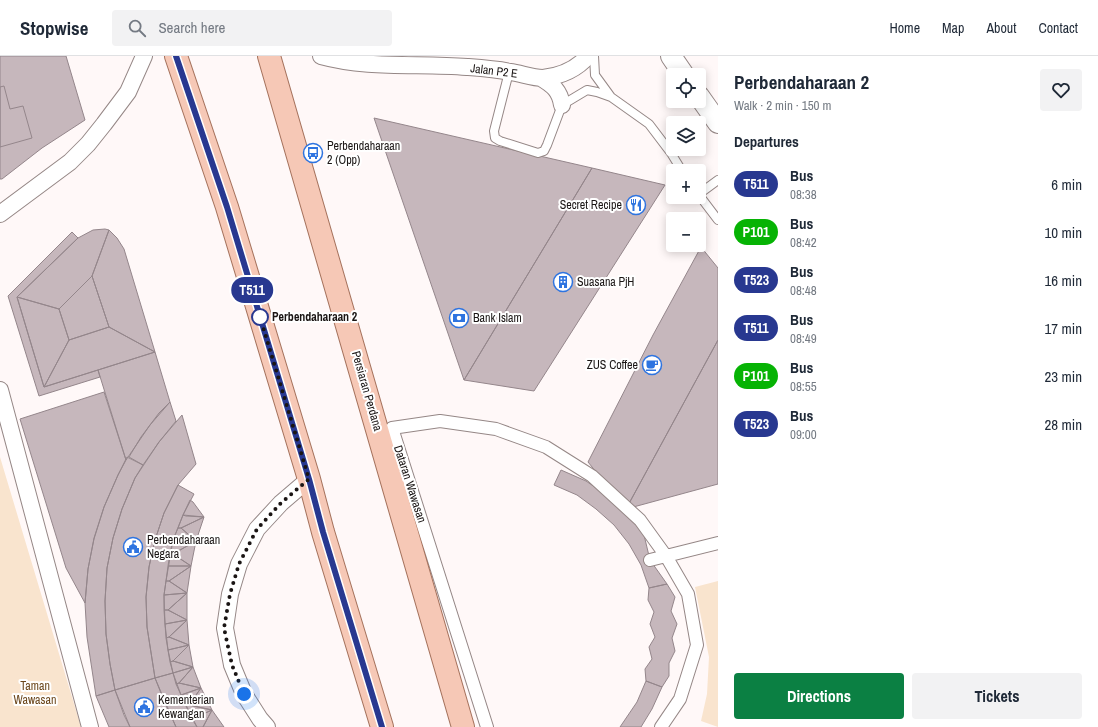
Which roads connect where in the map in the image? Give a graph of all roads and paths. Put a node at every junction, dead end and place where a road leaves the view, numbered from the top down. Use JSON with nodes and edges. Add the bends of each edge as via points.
{"nodes":[{"id":1,"x":144,"y":56,"type":"edge"},
{"id":2,"x":176,"y":56,"type":"edge"},
{"id":3,"x":269,"y":56,"type":"edge"},
{"id":4,"x":321,"y":56,"type":"edge"},
{"id":5,"x":588,"y":56,"type":"edge"},
{"id":6,"x":594,"y":56,"type":"edge"},
{"id":7,"x":671,"y":56,"type":"edge"},
{"id":8,"x":679,"y":68,"type":"edge"},
{"id":9,"x":509,"y":72,"type":"junction"},
{"id":10,"x":541,"y":78,"type":"junction"},
{"id":11,"x":611,"y":97,"type":"junction"},
{"id":12,"x":562,"y":105,"type":"junction"},
{"id":13,"x":706,"y":106,"type":"edge"},
{"id":14,"x":718,"y":123,"type":"edge"},
{"id":15,"x":677,"y":164,"type":"edge"},
{"id":16,"x":718,"y":180,"type":"edge"},
{"id":17,"x":706,"y":189,"type":"edge"},
{"id":18,"x":706,"y":204,"type":"edge"},
{"id":19,"x":0,"y":214,"type":"edge"},
{"id":20,"x":718,"y":220,"type":"edge"},
{"id":21,"x":0,"y":390,"type":"edge"},
{"id":22,"x":309,"y":479,"type":"junction"},
{"id":23,"x":718,"y":543,"type":"edge"},
{"id":24,"x":666,"y":556,"type":"junction"},
{"id":25,"x":650,"y":560,"type":"dead end"},
{"id":26,"x":90,"y":727,"type":"edge"},
{"id":27,"x":267,"y":727,"type":"edge"},
{"id":28,"x":382,"y":727,"type":"edge"},
{"id":29,"x":463,"y":727,"type":"edge"},
{"id":30,"x":487,"y":727,"type":"edge"},
{"id":31,"x":661,"y":727,"type":"edge"}],
"edges":[{"from":1,"to":19,"type":"street","via":[[128,92],[88,144],[70,162]]},
{"from":2,"to":22,"type":"main road","via":[[227,207]]},
{"from":3,"to":29,"type":"main road","name":"Persiaran Perdana"},
{"from":4,"to":9,"type":"street","name":"Jalan P2 E","via":[[366,64],[443,65]]},
{"from":5,"to":10,"type":"street","name":"Jalan P2 E","via":[[573,70]]},
{"from":6,"to":11,"type":"lane","via":[[595,75]]},
{"from":7,"to":8,"type":"street"},
{"from":9,"to":10,"type":"street","name":"Jalan P2 E"},
{"from":9,"to":12,"type":"lane","via":[[494,131],[495,138],[538,153],[544,151]]},
{"from":10,"to":12,"type":"street","via":[[558,91]]},
{"from":11,"to":12,"type":"lane","via":[[587,90]]},
{"from":11,"to":15,"type":"lane","via":[[648,124]]},
{"from":13,"to":14,"type":"street"},
{"from":16,"to":17,"type":"lane"},
{"from":18,"to":20,"type":"lane"},
{"from":21,"to":26,"type":"street"},
{"from":22,"to":27,"type":"street","via":[[281,503],[257,529],[239,564],[224,628],[232,665],[244,694]]},
{"from":22,"to":28,"type":"main road"},
{"from":23,"to":24,"type":"street"},
{"from":24,"to":25,"type":"street"},
{"from":24,"to":30,"type":"street","name":"Dataran Wawasan","via":[[640,520],[592,476],[546,447],[496,429],[440,420],[392,428]]},
{"from":24,"to":31,"type":"street","name":"Dataran Wawasan","via":[[688,594],[697,645],[680,699]]}]}
